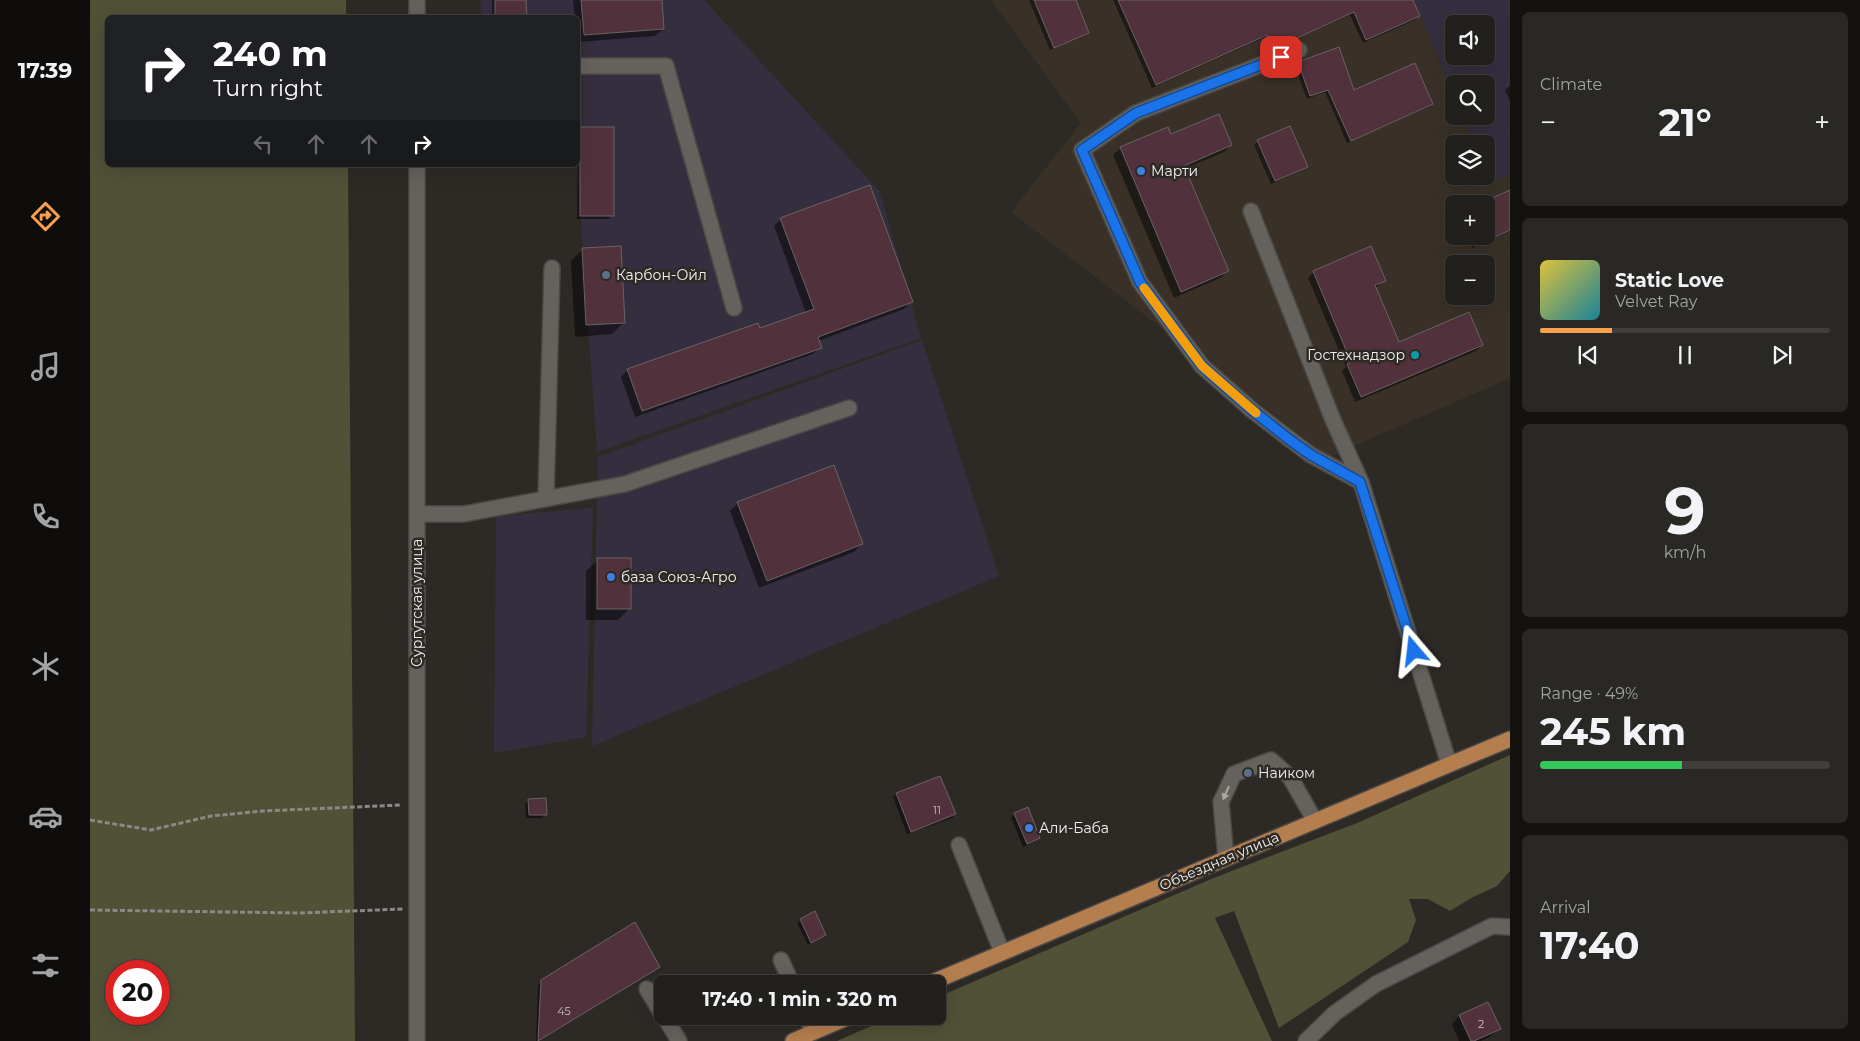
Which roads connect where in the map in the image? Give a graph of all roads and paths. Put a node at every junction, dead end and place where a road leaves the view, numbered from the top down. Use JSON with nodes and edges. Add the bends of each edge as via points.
{"nodes":[{"id":1,"x":417,"y":0,"type":"edge"},
{"id":2,"x":417,"y":15,"type":"edge"},
{"id":3,"x":1299,"y":50,"type":"dead end"},
{"id":4,"x":580,"y":66,"type":"edge"},
{"id":5,"x":417,"y":167,"type":"edge"},
{"id":6,"x":1251,"y":211,"type":"dead end"},
{"id":7,"x":552,"y":268,"type":"dead end"},
{"id":8,"x":734,"y":308,"type":"dead end"},
{"id":9,"x":849,"y":408,"type":"dead end"},
{"id":10,"x":1360,"y":482,"type":"junction"},
{"id":11,"x":546,"y":498,"type":"junction"},
{"id":12,"x":417,"y":514,"type":"junction"},
{"id":13,"x":1510,"y":739,"type":"edge"},
{"id":14,"x":1449,"y":764,"type":"junction"},
{"id":15,"x":418,"y":805,"type":"junction"},
{"id":16,"x":90,"y":820,"type":"edge"},
{"id":17,"x":1315,"y":821,"type":"junction"},
{"id":18,"x":959,"y":845,"type":"dead end"},
{"id":19,"x":1226,"y":858,"type":"junction"},
{"id":20,"x":418,"y":908,"type":"junction"},
{"id":21,"x":90,"y":910,"type":"edge"},
{"id":22,"x":1510,"y":914,"type":"edge"},
{"id":23,"x":1492,"y":926,"type":"junction"},
{"id":24,"x":1510,"y":926,"type":"edge"},
{"id":25,"x":1002,"y":952,"type":"junction"},
{"id":26,"x":781,"y":960,"type":"dead end"},
{"id":27,"x":788,"y":975,"type":"edge"},
{"id":28,"x":946,"y":976,"type":"edge"},
{"id":29,"x":647,"y":989,"type":"dead end"},
{"id":30,"x":654,"y":1000,"type":"edge"},
{"id":31,"x":670,"y":1025,"type":"edge"},
{"id":32,"x":810,"y":1025,"type":"edge"},
{"id":33,"x":830,"y":1025,"type":"edge"},
{"id":34,"x":813,"y":1032,"type":"junction"},
{"id":35,"x":417,"y":1041,"type":"edge"},
{"id":36,"x":680,"y":1041,"type":"edge"},
{"id":37,"x":792,"y":1041,"type":"edge"},
{"id":38,"x":1306,"y":1041,"type":"edge"}],
"edges":[{"from":1,"to":2,"type":"street"},
{"from":3,"to":10,"type":"street","via":[[1136,113],[1082,150],[1140,282],[1202,366],[1290,440]]},
{"from":4,"to":8,"type":"street","via":[[666,66]]},
{"from":5,"to":12,"type":"street","name":"Сургутская улица"},
{"from":6,"to":10,"type":"street"},
{"from":7,"to":11,"type":"street"},
{"from":9,"to":11,"type":"street","via":[[624,484]]},
{"from":10,"to":14,"type":"street"},
{"from":11,"to":12,"type":"street","via":[[464,514]]},
{"from":12,"to":15,"type":"street","name":"Сургутская улица"},
{"from":13,"to":14,"type":"main road","name":"Объездная улица"},
{"from":14,"to":17,"type":"main road","name":"Объездная улица"},
{"from":15,"to":16,"type":"path","via":[[263,811],[211,816],[152,830]]},
{"from":15,"to":20,"type":"street","name":"Сургутская улица"},
{"from":17,"to":19,"type":"main road","name":"Объездная улица"},
{"from":17,"to":19,"type":"street","one_way":true,"via":[[1290,777],[1271,760],[1234,774],[1221,802]]},
{"from":18,"to":25,"type":"street"},
{"from":19,"to":25,"type":"main road","name":"Объездная улица"},
{"from":20,"to":21,"type":"path","via":[[299,913]]},
{"from":20,"to":35,"type":"street","name":"Сургутская улица"},
{"from":22,"to":23,"type":"street"},
{"from":23,"to":24,"type":"street"},
{"from":23,"to":38,"type":"street","via":[[1376,984],[1335,1013]]},
{"from":25,"to":28,"type":"main road","name":"Объездная улица"},
{"from":26,"to":27,"type":"street"},
{"from":29,"to":30,"type":"street"},
{"from":31,"to":36,"type":"street"},
{"from":32,"to":34,"type":"street"},
{"from":33,"to":34,"type":"main road"},
{"from":34,"to":37,"type":"main road"}]}
